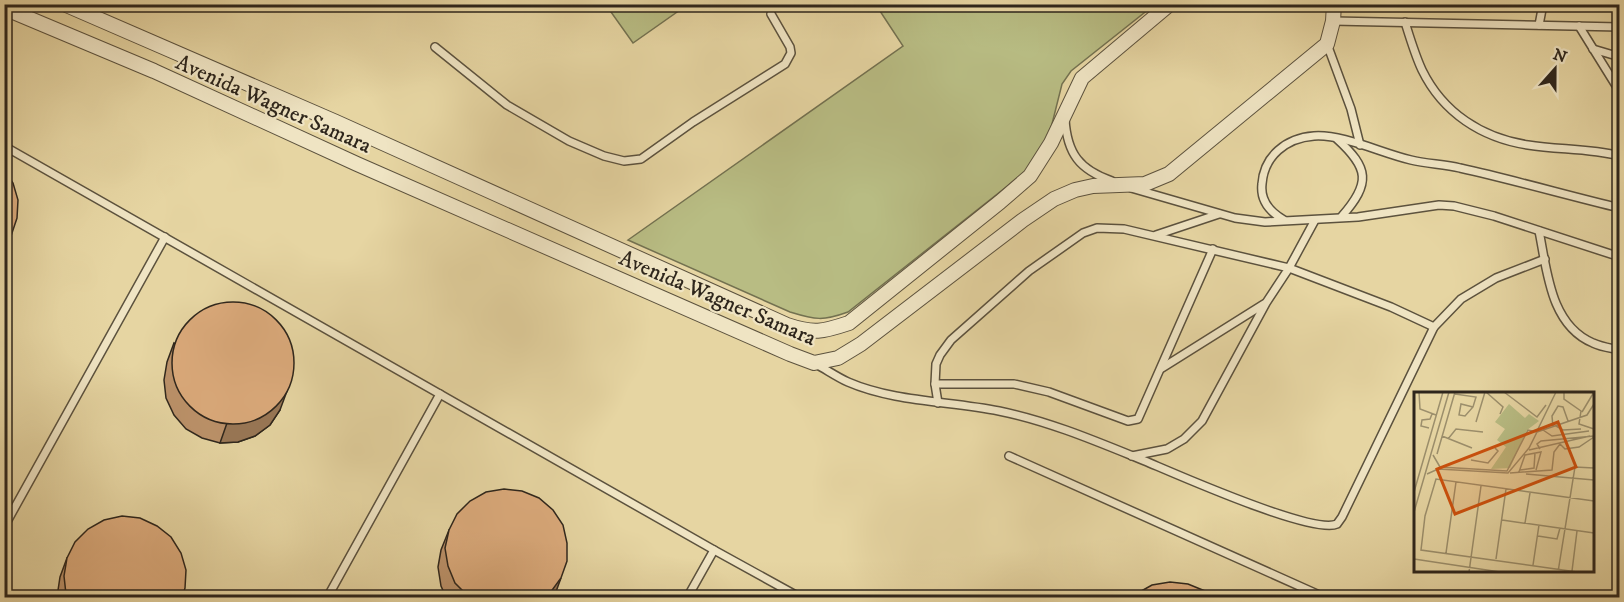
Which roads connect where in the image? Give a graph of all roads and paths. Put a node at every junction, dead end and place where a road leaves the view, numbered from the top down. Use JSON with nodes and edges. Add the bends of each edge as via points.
{"nodes":[{"id":1,"x":64,"y":4,"type":"edge"},
{"id":2,"x":1170,"y":4,"type":"edge"},
{"id":3,"x":1334,"y":4,"type":"edge"},
{"id":4,"x":1543,"y":4,"type":"edge"},
{"id":5,"x":4,"y":8,"type":"edge"},
{"id":6,"x":771,"y":14,"type":"dead end"},
{"id":7,"x":1334,"y":21,"type":"junction"},
{"id":8,"x":1405,"y":22,"type":"junction"},
{"id":9,"x":1539,"y":25,"type":"junction"},
{"id":10,"x":1580,"y":26,"type":"junction"},
{"id":11,"x":1620,"y":27,"type":"edge"},
{"id":12,"x":1327,"y":44,"type":"junction"},
{"id":13,"x":435,"y":47,"type":"dead end"},
{"id":14,"x":1593,"y":49,"type":"junction"},
{"id":15,"x":1620,"y":57,"type":"edge"},
{"id":16,"x":1620,"y":92,"type":"edge"},
{"id":17,"x":1065,"y":114,"type":"junction"},
{"id":18,"x":1337,"y":139,"type":"junction"},
{"id":19,"x":1360,"y":145,"type":"junction"},
{"id":20,"x":4,"y":146,"type":"edge"},
{"id":21,"x":1620,"y":156,"type":"edge"},
{"id":22,"x":1125,"y":186,"type":"junction"},
{"id":23,"x":1620,"y":208,"type":"edge"},
{"id":24,"x":1219,"y":214,"type":"junction"},
{"id":25,"x":1342,"y":216,"type":"junction"},
{"id":26,"x":1315,"y":220,"type":"junction"},
{"id":27,"x":1286,"y":222,"type":"junction"},
{"id":28,"x":1539,"y":231,"type":"junction"},
{"id":29,"x":1156,"y":235,"type":"junction"},
{"id":30,"x":165,"y":237,"type":"junction"},
{"id":31,"x":1213,"y":249,"type":"junction"},
{"id":32,"x":1620,"y":257,"type":"edge"},
{"id":33,"x":1545,"y":259,"type":"junction"},
{"id":34,"x":1289,"y":268,"type":"junction"},
{"id":35,"x":1266,"y":303,"type":"junction"},
{"id":36,"x":1434,"y":327,"type":"junction"},
{"id":37,"x":1620,"y":350,"type":"edge"},
{"id":38,"x":814,"y":363,"type":"junction"},
{"id":39,"x":1162,"y":368,"type":"junction"},
{"id":40,"x":935,"y":384,"type":"junction"},
{"id":41,"x":440,"y":394,"type":"junction"},
{"id":42,"x":938,"y":403,"type":"junction"},
{"id":43,"x":1009,"y":456,"type":"dead end"},
{"id":44,"x":1132,"y":456,"type":"junction"},
{"id":45,"x":4,"y":526,"type":"edge"},
{"id":46,"x":714,"y":550,"type":"junction"},
{"id":47,"x":1620,"y":595,"type":"edge"},
{"id":48,"x":327,"y":597,"type":"edge"},
{"id":49,"x":687,"y":597,"type":"edge"},
{"id":50,"x":801,"y":597,"type":"edge"},
{"id":51,"x":1326,"y":597,"type":"edge"},
{"id":52,"x":1614,"y":597,"type":"edge"}],
"edges":[{"from":1,"to":17,"type":"street","name":"Avenida Wagner Samara","via":[[808,332],[849,323],[1000,202],[1030,176]]},
{"from":2,"to":17,"type":"street","name":"Avenida Wagner Samara","via":[[1082,78]]},
{"from":3,"to":7,"type":"street"},
{"from":4,"to":9,"type":"lane"},
{"from":5,"to":38,"type":"street","name":"Avenida Wagner Samara"},
{"from":6,"to":13,"type":"lane","via":[[790,47],[785,64],[641,159],[624,161],[569,141],[507,105]]},
{"from":7,"to":8,"type":"lane"},
{"from":7,"to":12,"type":"street"},
{"from":8,"to":9,"type":"lane"},
{"from":8,"to":21,"type":"lane","via":[[1422,70],[1441,98],[1485,134],[1527,145]]},
{"from":9,"to":10,"type":"lane"},
{"from":10,"to":11,"type":"lane"},
{"from":10,"to":14,"type":"lane"},
{"from":12,"to":19,"type":"lane","via":[[1352,109]]},
{"from":12,"to":22,"type":"street","name":"Avenida Wagner Samara","via":[[1168,174],[1145,184]]},
{"from":14,"to":15,"type":"lane"},
{"from":14,"to":16,"type":"lane"},
{"from":17,"to":22,"type":"lane","via":[[1066,137],[1077,159],[1095,176]]},
{"from":18,"to":19,"type":"lane"},
{"from":18,"to":25,"type":"lane","via":[[1361,165],[1363,182],[1359,195]]},
{"from":18,"to":27,"type":"lane","via":[[1299,139],[1282,146],[1269,159],[1263,173],[1263,200]]},
{"from":19,"to":23,"type":"lane"},
{"from":20,"to":30,"type":"lane"},
{"from":22,"to":24,"type":"lane"},
{"from":22,"to":38,"type":"street","name":"Avenida Wagner Samara","via":[[1093,186],[1054,199],[861,344],[838,358]]},
{"from":24,"to":27,"type":"lane"},
{"from":24,"to":29,"type":"lane"},
{"from":25,"to":26,"type":"lane"},
{"from":25,"to":28,"type":"lane","via":[[1454,206]]},
{"from":26,"to":27,"type":"lane"},
{"from":26,"to":34,"type":"lane"},
{"from":28,"to":32,"type":"lane"},
{"from":28,"to":33,"type":"lane"},
{"from":29,"to":31,"type":"lane"},
{"from":29,"to":40,"type":"lane","via":[[1097,228],[1083,234],[1029,271],[951,340],[936,364]]},
{"from":30,"to":41,"type":"lane"},
{"from":30,"to":45,"type":"lane"},
{"from":31,"to":34,"type":"lane"},
{"from":31,"to":39,"type":"lane"},
{"from":33,"to":36,"type":"lane","via":[[1496,278],[1461,299]]},
{"from":33,"to":37,"type":"lane","via":[[1550,290],[1561,315],[1592,343]]},
{"from":34,"to":35,"type":"lane"},
{"from":34,"to":36,"type":"lane"},
{"from":35,"to":39,"type":"lane"},
{"from":35,"to":44,"type":"lane","via":[[1202,421],[1167,449]]},
{"from":36,"to":44,"type":"lane","via":[[1342,517],[1334,526],[1288,517]]},
{"from":38,"to":42,"type":"lane","via":[[848,382]]},
{"from":39,"to":40,"type":"lane","via":[[1141,417],[1133,422],[1049,392],[1014,384]]},
{"from":40,"to":42,"type":"lane"},
{"from":41,"to":46,"type":"lane"},
{"from":41,"to":48,"type":"lane"},
{"from":42,"to":44,"type":"lane","via":[[1000,411],[1082,435]]},
{"from":43,"to":51,"type":"lane"},
{"from":46,"to":49,"type":"lane"},
{"from":46,"to":50,"type":"lane"},
{"from":47,"to":52,"type":"lane"}]}
